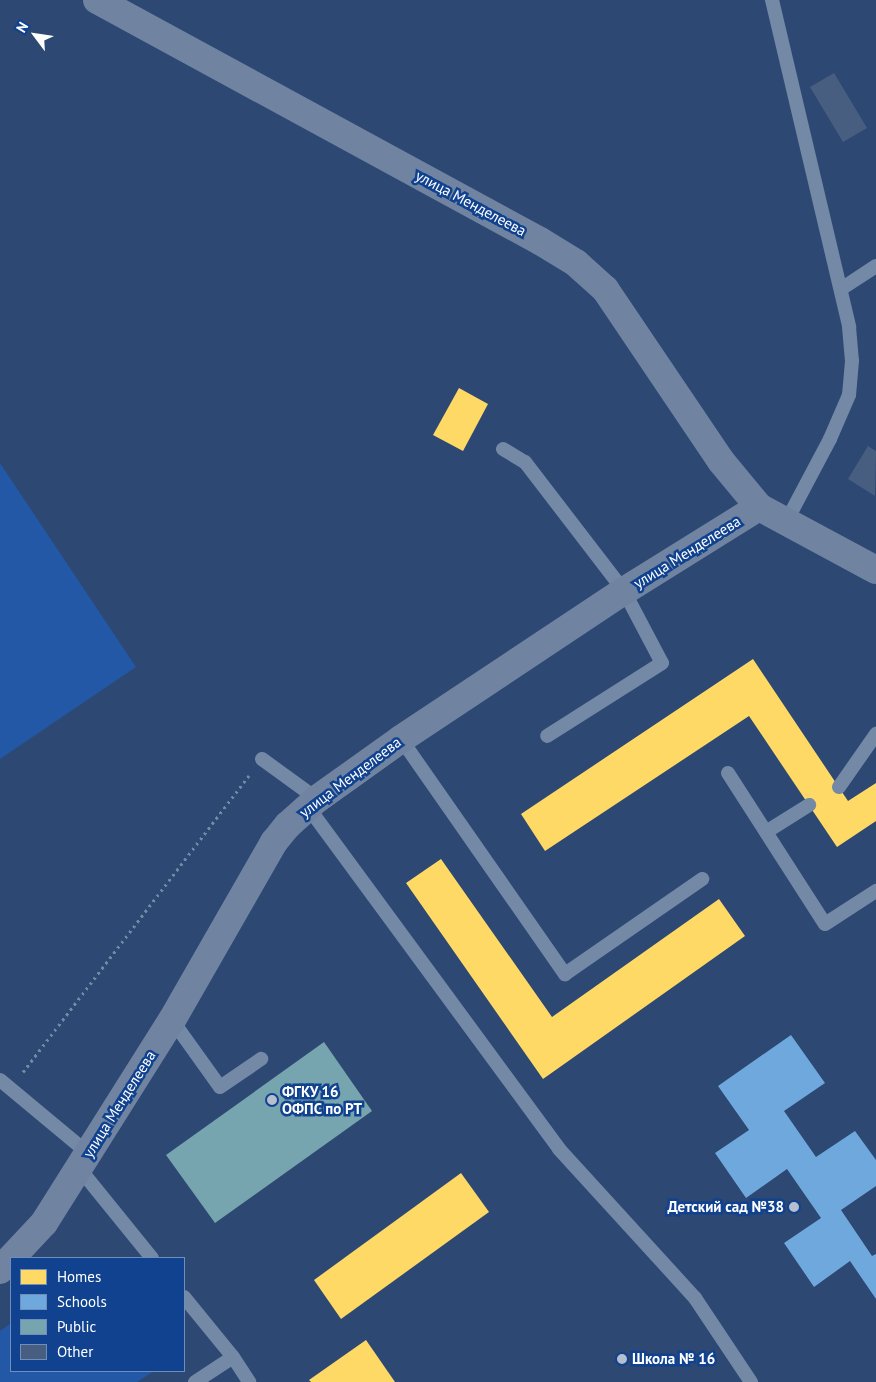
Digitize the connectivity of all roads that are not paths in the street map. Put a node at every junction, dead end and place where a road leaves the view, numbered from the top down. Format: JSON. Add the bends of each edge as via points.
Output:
{"nodes":[{"id":1,"x":97,"y":0,"type":"edge"},
{"id":2,"x":772,"y":0,"type":"edge"},
{"id":3,"x":876,"y":266,"type":"edge"},
{"id":4,"x":840,"y":289,"type":"junction"},
{"id":5,"x":502,"y":449,"type":"dead end"},
{"id":6,"x":759,"y":507,"type":"junction"},
{"id":7,"x":786,"y":522,"type":"junction"},
{"id":8,"x":876,"y":570,"type":"edge"},
{"id":9,"x":624,"y":591,"type":"junction"},
{"id":10,"x":876,"y":734,"type":"edge"},
{"id":11,"x":546,"y":736,"type":"dead end"},
{"id":12,"x":401,"y":739,"type":"junction"},
{"id":13,"x":262,"y":759,"type":"road end"},
{"id":14,"x":728,"y":773,"type":"dead end"},
{"id":15,"x":839,"y":787,"type":"dead end"},
{"id":16,"x":313,"y":803,"type":"junction"},
{"id":17,"x":809,"y":805,"type":"dead end"},
{"id":18,"x":766,"y":832,"type":"junction"},
{"id":19,"x":702,"y":879,"type":"dead end"},
{"id":20,"x":876,"y":891,"type":"edge"},
{"id":21,"x":172,"y":1020,"type":"junction"},
{"id":22,"x":261,"y":1059,"type":"dead end"},
{"id":23,"x":0,"y":1080,"type":"edge"},
{"id":24,"x":83,"y":1161,"type":"junction"},
{"id":25,"x":12,"y":1257,"type":"edge"},
{"id":26,"x":151,"y":1257,"type":"edge"},
{"id":27,"x":10,"y":1260,"type":"edge"},
{"id":28,"x":0,"y":1270,"type":"edge"},
{"id":29,"x":185,"y":1298,"type":"edge"},
{"id":30,"x":233,"y":1357,"type":"junction"},
{"id":31,"x":195,"y":1382,"type":"edge"},
{"id":32,"x":249,"y":1382,"type":"edge"},
{"id":33,"x":751,"y":1382,"type":"edge"}],
"edges":[{"from":1,"to":6,"type":"street","name":"улица Менделеева","via":[[576,263],[605,289],[721,461]]},
{"from":2,"to":4,"type":"lane"},
{"from":3,"to":4,"type":"lane"},
{"from":4,"to":7,"type":"lane","via":[[850,327],[852,361],[849,394],[830,439]]},
{"from":5,"to":9,"type":"lane","via":[[524,462]]},
{"from":6,"to":7,"type":"street","name":"улица Менделеева"},
{"from":6,"to":9,"type":"street","name":"улица Менделеева"},
{"from":7,"to":8,"type":"street","name":"улица Менделеева"},
{"from":9,"to":11,"type":"lane","via":[[662,662]]},
{"from":9,"to":12,"type":"street","name":"улица Менделеева"},
{"from":10,"to":15,"type":"lane"},
{"from":12,"to":16,"type":"street","name":"улица Менделеева"},
{"from":12,"to":19,"type":"lane","via":[[565,974]]},
{"from":13,"to":16,"type":"lane"},
{"from":14,"to":18,"type":"lane"},
{"from":16,"to":21,"type":"street","name":"улица Менделеева","via":[[274,842]]},
{"from":16,"to":33,"type":"lane","via":[[558,1149],[695,1298]]},
{"from":17,"to":18,"type":"lane"},
{"from":18,"to":20,"type":"lane","via":[[825,924]]},
{"from":21,"to":22,"type":"lane","via":[[220,1088]]},
{"from":21,"to":24,"type":"street","name":"улица Менделеева"},
{"from":23,"to":24,"type":"lane"},
{"from":24,"to":25,"type":"street","name":"улица Менделеева","via":[[44,1224]]},
{"from":24,"to":26,"type":"lane"},
{"from":27,"to":28,"type":"street","name":"улица Менделеева"},
{"from":29,"to":30,"type":"lane"},
{"from":30,"to":31,"type":"lane"},
{"from":30,"to":32,"type":"lane"}]}
